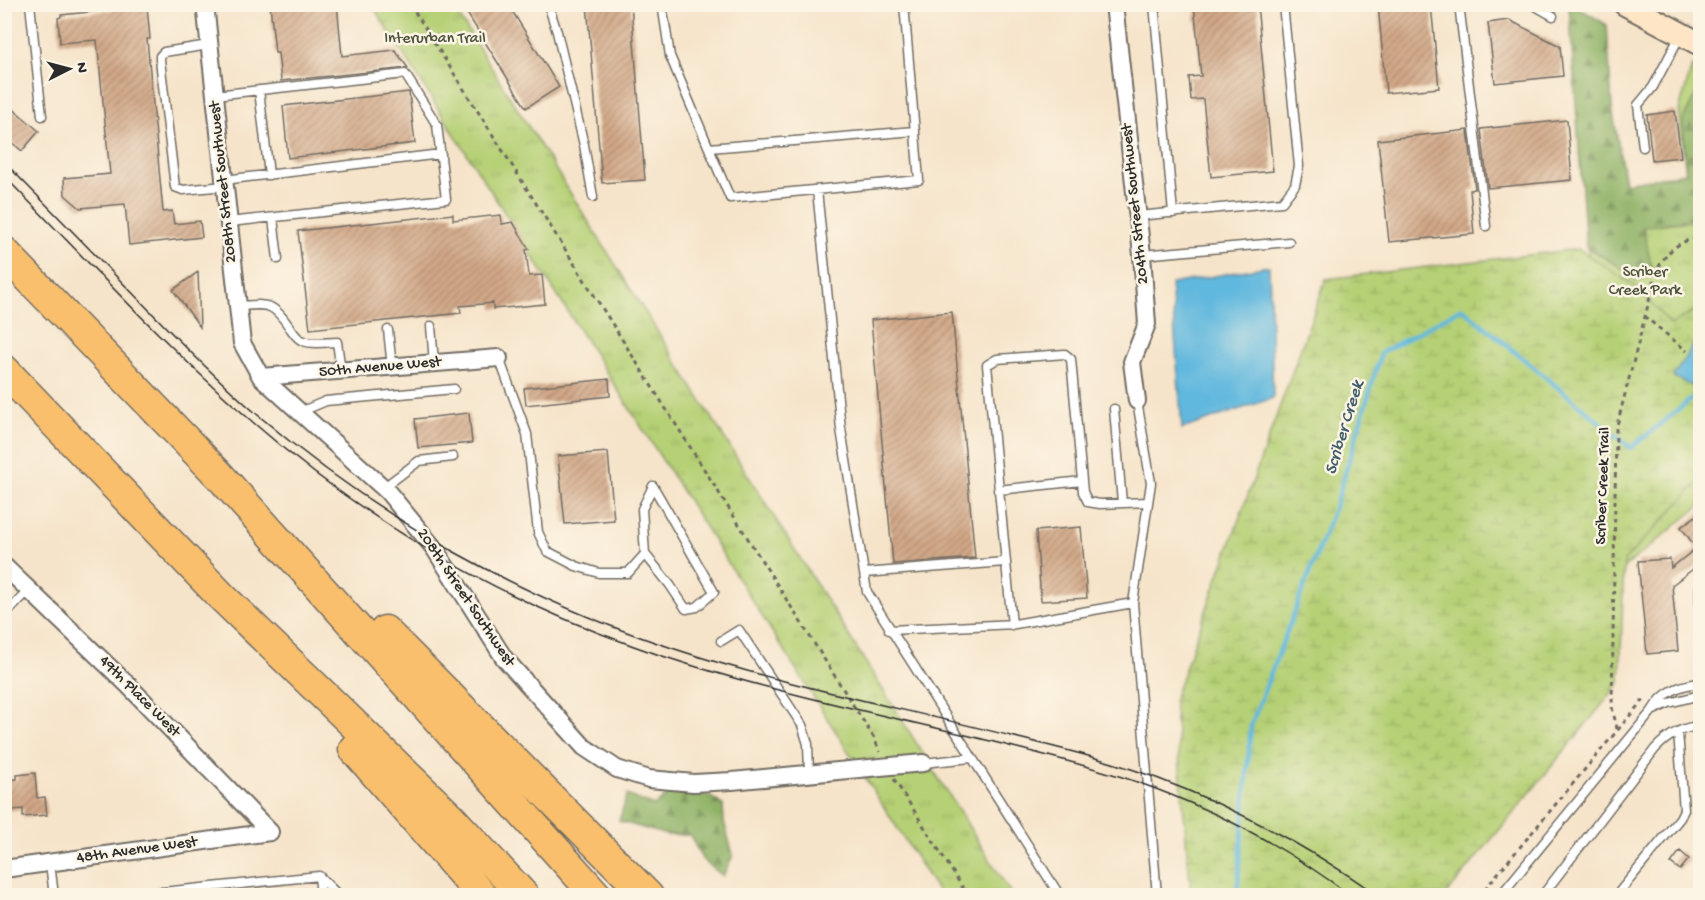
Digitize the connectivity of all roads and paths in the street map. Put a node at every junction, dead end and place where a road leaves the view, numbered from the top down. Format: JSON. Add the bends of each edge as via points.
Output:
{"nodes":[{"id":1,"x":30,"y":4,"type":"edge"},
{"id":2,"x":205,"y":4,"type":"edge"},
{"id":3,"x":410,"y":4,"type":"edge"},
{"id":4,"x":548,"y":4,"type":"edge"},
{"id":5,"x":662,"y":4,"type":"edge"},
{"id":6,"x":904,"y":4,"type":"edge"},
{"id":7,"x":1114,"y":4,"type":"edge"},
{"id":8,"x":1154,"y":4,"type":"edge"},
{"id":9,"x":1283,"y":4,"type":"edge"},
{"id":10,"x":1459,"y":4,"type":"edge"},
{"id":11,"x":1532,"y":4,"type":"edge"},
{"id":12,"x":1625,"y":4,"type":"edge"},
{"id":13,"x":1553,"y":16,"type":"dead end"},
{"id":14,"x":1691,"y":39,"type":"edge"},
{"id":15,"x":209,"y":45,"type":"junction"},
{"id":16,"x":259,"y":90,"type":"junction"},
{"id":17,"x":215,"y":95,"type":"junction"},
{"id":18,"x":42,"y":116,"type":"dead end"},
{"id":19,"x":915,"y":130,"type":"junction"},
{"id":20,"x":1643,"y":147,"type":"dead end"},
{"id":21,"x":709,"y":148,"type":"junction"},
{"id":22,"x":441,"y":154,"type":"junction"},
{"id":23,"x":270,"y":175,"type":"junction"},
{"id":24,"x":224,"y":183,"type":"junction"},
{"id":25,"x":817,"y":190,"type":"junction"},
{"id":26,"x":593,"y":197,"type":"dead end"},
{"id":27,"x":1173,"y":213,"type":"junction"},
{"id":28,"x":1138,"y":216,"type":"junction"},
{"id":29,"x":273,"y":218,"type":"junction"},
{"id":30,"x":229,"y":222,"type":"junction"},
{"id":31,"x":1486,"y":226,"type":"dead end"},
{"id":32,"x":1701,"y":238,"type":"edge"},
{"id":33,"x":1289,"y":242,"type":"dead end"},
{"id":34,"x":4,"y":252,"type":"edge"},
{"id":35,"x":1142,"y":255,"type":"junction"},
{"id":36,"x":278,"y":259,"type":"dead end"},
{"id":37,"x":238,"y":306,"type":"junction"},
{"id":38,"x":1644,"y":316,"type":"junction"},
{"id":39,"x":430,"y":326,"type":"dead end"},
{"id":40,"x":388,"y":330,"type":"dead end"},
{"id":41,"x":1687,"y":351,"type":"dead end"},
{"id":42,"x":499,"y":358,"type":"joint"},
{"id":43,"x":434,"y":363,"type":"junction"},
{"id":44,"x":392,"y":367,"type":"junction"},
{"id":45,"x":4,"y":370,"type":"edge"},
{"id":46,"x":340,"y":371,"type":"junction"},
{"id":47,"x":261,"y":377,"type":"junction"},
{"id":48,"x":454,"y":389,"type":"dead end"},
{"id":49,"x":1137,"y":401,"type":"joint"},
{"id":50,"x":1114,"y":409,"type":"dead end"},
{"id":51,"x":299,"y":412,"type":"junction"},
{"id":52,"x":453,"y":457,"type":"dead end"},
{"id":53,"x":219,"y":475,"type":"junction"},
{"id":54,"x":1082,"y":481,"type":"junction"},
{"id":55,"x":383,"y":488,"type":"junction"},
{"id":56,"x":998,"y":490,"type":"junction"},
{"id":57,"x":1148,"y":502,"type":"junction"},
{"id":58,"x":1122,"y":503,"type":"junction"},
{"id":59,"x":645,"y":554,"type":"junction"},
{"id":60,"x":1005,"y":561,"type":"junction"},
{"id":61,"x":4,"y":566,"type":"edge"},
{"id":62,"x":864,"y":573,"type":"junction"},
{"id":63,"x":1701,"y":588,"type":"edge"},
{"id":64,"x":29,"y":590,"type":"junction"},
{"id":65,"x":220,"y":595,"type":"junction"},
{"id":66,"x":1132,"y":603,"type":"junction"},
{"id":67,"x":1701,"y":604,"type":"edge"},
{"id":68,"x":4,"y":616,"type":"edge"},
{"id":69,"x":1012,"y":625,"type":"junction"},
{"id":70,"x":889,"y":630,"type":"junction"},
{"id":71,"x":721,"y":641,"type":"dead end"},
{"id":72,"x":1701,"y":683,"type":"edge"},
{"id":73,"x":1701,"y":695,"type":"edge"},
{"id":74,"x":1642,"y":701,"type":"dead end"},
{"id":75,"x":1652,"y":711,"type":"junction"},
{"id":76,"x":1701,"y":726,"type":"edge"},
{"id":77,"x":1617,"y":729,"type":"junction"},
{"id":78,"x":1678,"y":732,"type":"junction"},
{"id":79,"x":1701,"y":752,"type":"edge"},
{"id":80,"x":971,"y":758,"type":"junction"},
{"id":81,"x":923,"y":763,"type":"joint"},
{"id":82,"x":887,"y":767,"type":"junction"},
{"id":83,"x":809,"y":774,"type":"junction"},
{"id":84,"x":450,"y":817,"type":"junction"},
{"id":85,"x":1700,"y":818,"type":"edge"},
{"id":86,"x":270,"y":832,"type":"joint"},
{"id":87,"x":1701,"y":844,"type":"edge"},
{"id":88,"x":50,"y":863,"type":"junction"},
{"id":89,"x":4,"y":869,"type":"edge"},
{"id":90,"x":319,"y":876,"type":"junction"},
{"id":91,"x":54,"y":896,"type":"edge"},
{"id":92,"x":123,"y":896,"type":"edge"},
{"id":93,"x":321,"y":896,"type":"edge"},
{"id":94,"x":339,"y":896,"type":"edge"},
{"id":95,"x":482,"y":896,"type":"edge"},
{"id":96,"x":524,"y":896,"type":"edge"},
{"id":97,"x":543,"y":896,"type":"edge"},
{"id":98,"x":597,"y":896,"type":"edge"},
{"id":99,"x":648,"y":896,"type":"edge"},
{"id":100,"x":968,"y":896,"type":"edge"},
{"id":101,"x":1059,"y":896,"type":"edge"},
{"id":102,"x":1157,"y":896,"type":"edge"},
{"id":103,"x":1479,"y":896,"type":"edge"},
{"id":104,"x":1500,"y":896,"type":"edge"},
{"id":105,"x":1542,"y":896,"type":"edge"},
{"id":106,"x":1616,"y":896,"type":"edge"}],
"edges":[{"from":1,"to":18,"type":"lane"},
{"from":2,"to":15,"type":"street","name":"208th Street Southwest"},
{"from":3,"to":82,"type":"path","via":[[874,738]]},
{"from":4,"to":26,"type":"lane","via":[[584,145]]},
{"from":5,"to":21,"type":"lane","via":[[670,56]]},
{"from":6,"to":19,"type":"lane"},
{"from":7,"to":28,"type":"street","name":"204th Street Southwest"},
{"from":8,"to":27,"type":"lane"},
{"from":9,"to":27,"type":"lane","via":[[1299,166],[1295,185],[1282,202]]},
{"from":10,"to":31,"type":"lane"},
{"from":11,"to":13,"type":"lane"},
{"from":12,"to":14,"type":"street"},
{"from":14,"to":20,"type":"lane","via":[[1638,105]]},
{"from":15,"to":17,"type":"street","name":"208th Street Southwest"},
{"from":15,"to":24,"type":"lane","via":[[164,52],[160,56],[161,72],[175,187],[183,190]]},
{"from":16,"to":17,"type":"lane"},
{"from":16,"to":22,"type":"lane","via":[[405,74],[437,125]]},
{"from":16,"to":23,"type":"lane"},
{"from":17,"to":24,"type":"street","name":"208th Street Southwest"},
{"from":19,"to":21,"type":"lane"},
{"from":19,"to":25,"type":"lane","via":[[920,180]]},
{"from":21,"to":25,"type":"lane","via":[[730,198]]},
{"from":22,"to":23,"type":"lane"},
{"from":22,"to":29,"type":"lane","via":[[446,199]]},
{"from":23,"to":24,"type":"lane"},
{"from":24,"to":30,"type":"street","name":"208th Street Southwest"},
{"from":25,"to":62,"type":"lane","via":[[841,429]]},
{"from":27,"to":28,"type":"lane"},
{"from":28,"to":35,"type":"street","name":"204th Street Southwest"},
{"from":29,"to":30,"type":"lane"},
{"from":29,"to":36,"type":"lane"},
{"from":30,"to":37,"type":"street","name":"208th Street Southwest"},
{"from":32,"to":38,"type":"path","name":"Scriber Creek Trail","via":[[1679,244],[1664,257]]},
{"from":33,"to":35,"type":"lane"},
{"from":34,"to":53,"type":"highway"},
{"from":35,"to":49,"type":"street","name":"204th Street Southwest","via":[[1147,324],[1132,362]]},
{"from":37,"to":46,"type":"lane","via":[[266,304],[281,313],[300,340],[337,342]]},
{"from":37,"to":47,"type":"street","name":"208th Street Southwest","via":[[242,343]]},
{"from":38,"to":41,"type":"path"},
{"from":38,"to":77,"type":"path","name":"Scriber Creek Trail","via":[[1616,429],[1612,707]]},
{"from":39,"to":43,"type":"lane"},
{"from":40,"to":44,"type":"lane"},
{"from":42,"to":43,"type":"street","name":"50th Avenue West"},
{"from":42,"to":59,"type":"lane","via":[[527,434],[538,532],[547,551],[599,573],[628,573]]},
{"from":43,"to":44,"type":"street","name":"50th Avenue West"},
{"from":44,"to":46,"type":"street","name":"50th Avenue West"},
{"from":45,"to":65,"type":"highway"},
{"from":46,"to":47,"type":"street","name":"50th Avenue West"},
{"from":47,"to":51,"type":"street","name":"208th Street Southwest"},
{"from":48,"to":51,"type":"lane","via":[[326,401]]},
{"from":49,"to":57,"type":"lane","via":[[1151,483]]},
{"from":50,"to":58,"type":"lane"},
{"from":51,"to":55,"type":"street","name":"208th Street Southwest"},
{"from":52,"to":55,"type":"lane","via":[[419,461]]},
{"from":53,"to":98,"type":"highway"},
{"from":53,"to":99,"type":"highway","via":[[353,599]]},
{"from":54,"to":56,"type":"lane"},
{"from":54,"to":56,"type":"lane","via":[[1071,359],[1065,354],[998,358],[987,365]]},
{"from":54,"to":58,"type":"lane","via":[[1089,502]]},
{"from":55,"to":83,"type":"street","name":"208th Street Southwest","via":[[434,548],[504,658],[584,747],[617,769],[649,779],[694,783]]},
{"from":56,"to":60,"type":"lane"},
{"from":57,"to":58,"type":"lane"},
{"from":57,"to":66,"type":"lane"},
{"from":59,"to":59,"type":"lane","via":[[642,509],[653,486],[714,592],[697,607],[687,609]]},
{"from":60,"to":62,"type":"lane"},
{"from":60,"to":69,"type":"lane"},
{"from":61,"to":64,"type":"street","name":"49th Place West"},
{"from":62,"to":70,"type":"lane","via":[[867,592]]},
{"from":63,"to":67,"type":"lane"},
{"from":64,"to":68,"type":"lane"},
{"from":64,"to":86,"type":"street","name":"49th Place West","via":[[128,685]]},
{"from":65,"to":84,"type":"highway"},
{"from":65,"to":95,"type":"highway"},
{"from":66,"to":69,"type":"lane"},
{"from":66,"to":102,"type":"lane"},
{"from":69,"to":70,"type":"lane"},
{"from":70,"to":80,"type":"lane"},
{"from":71,"to":83,"type":"lane","via":[[739,630],[752,649],[802,725],[808,744]]},
{"from":72,"to":75,"type":"lane","via":[[1671,691],[1658,700]]},
{"from":73,"to":75,"type":"lane"},
{"from":74,"to":77,"type":"path"},
{"from":75,"to":104,"type":"lane"},
{"from":76,"to":78,"type":"lane"},
{"from":77,"to":103,"type":"path"},
{"from":78,"to":105,"type":"lane","via":[[1655,749]]},
{"from":78,"to":106,"type":"lane","via":[[1684,810]]},
{"from":79,"to":85,"type":"path","via":[[1697,752]]},
{"from":80,"to":81,"type":"lane"},
{"from":80,"to":101,"type":"lane"},
{"from":81,"to":82,"type":"street","name":"208th Street Southwest"},
{"from":82,"to":83,"type":"street","name":"208th Street Southwest"},
{"from":82,"to":100,"type":"path"},
{"from":84,"to":96,"type":"highway"},
{"from":84,"to":97,"type":"highway"},
{"from":85,"to":87,"type":"path"},
{"from":86,"to":88,"type":"street","name":"48th Avenue West"},
{"from":88,"to":89,"type":"street","name":"48th Avenue West"},
{"from":88,"to":91,"type":"lane"},
{"from":90,"to":92,"type":"lane"},
{"from":90,"to":93,"type":"lane"},
{"from":90,"to":94,"type":"lane"}]}
